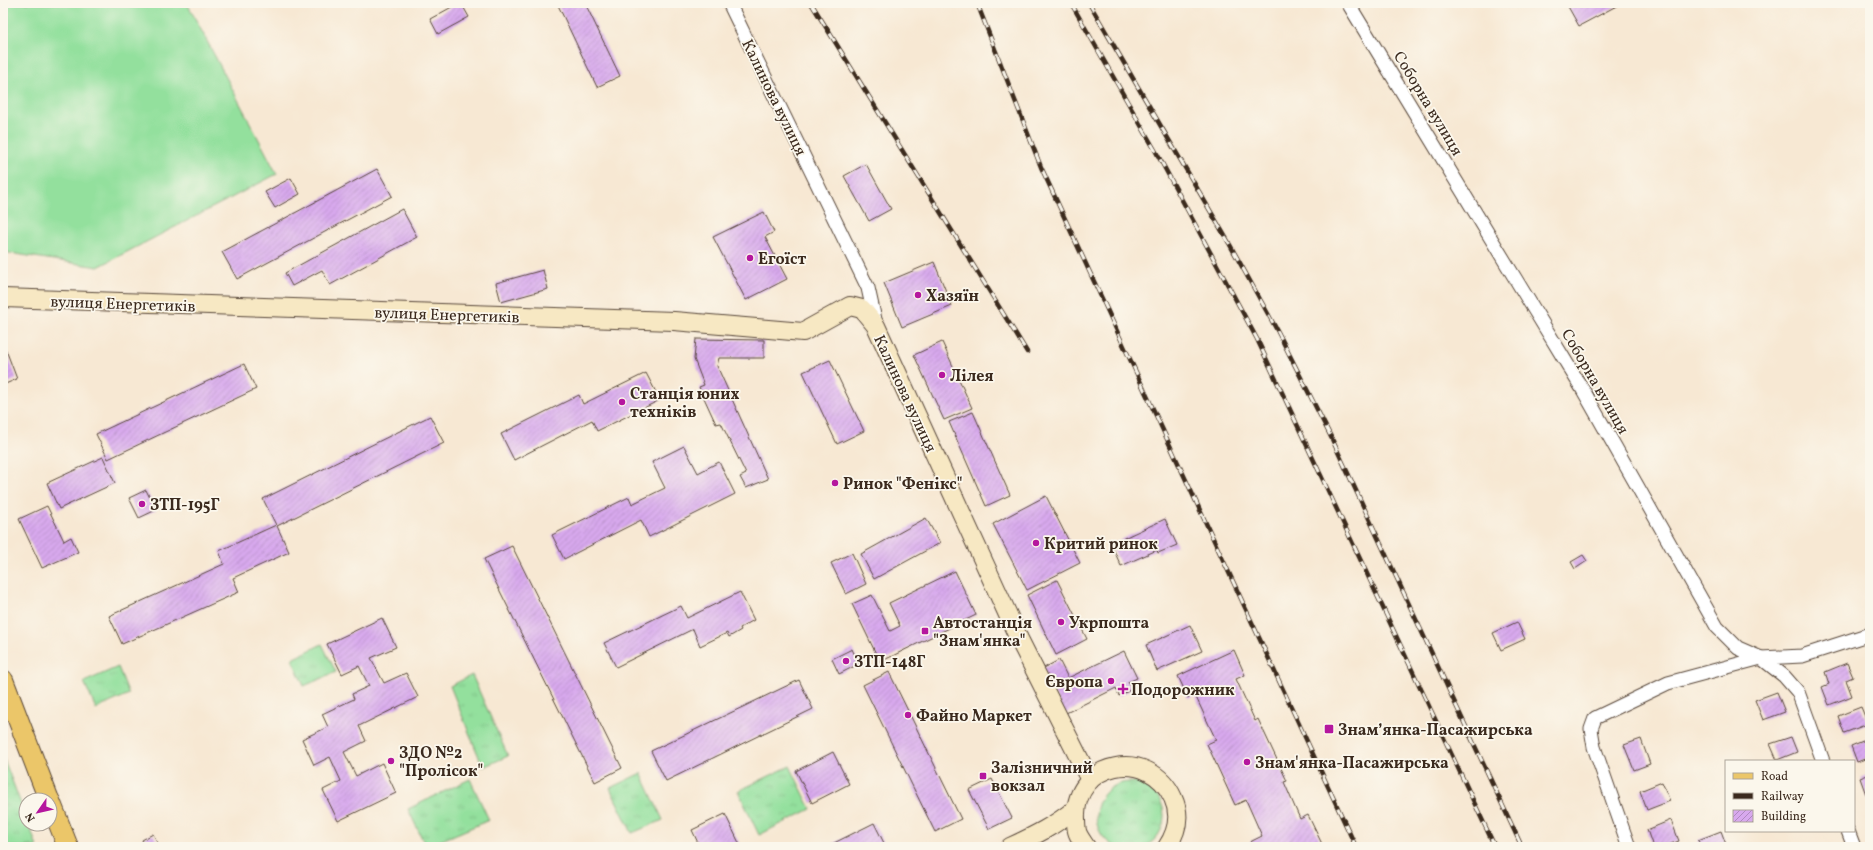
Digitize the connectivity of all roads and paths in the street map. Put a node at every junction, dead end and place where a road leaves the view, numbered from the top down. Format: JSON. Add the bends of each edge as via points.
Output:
{"nodes":[{"id":1,"x":729,"y":3,"type":"edge"},
{"id":2,"x":1348,"y":3,"type":"edge"},
{"id":3,"x":3,"y":298,"type":"edge"},
{"id":4,"x":876,"y":326,"type":"junction"},
{"id":5,"x":1870,"y":634,"type":"edge"},
{"id":6,"x":1761,"y":658,"type":"junction"},
{"id":7,"x":3,"y":680,"type":"edge"},
{"id":8,"x":1823,"y":760,"type":"edge"},
{"id":9,"x":1090,"y":780,"type":"junction"},
{"id":10,"x":47,"y":792,"type":"edge"},
{"id":11,"x":1076,"y":808,"type":"junction"},
{"id":12,"x":58,"y":821,"type":"edge"},
{"id":13,"x":1177,"y":822,"type":"junction"},
{"id":14,"x":1848,"y":832,"type":"edge"},
{"id":15,"x":68,"y":847,"type":"edge"},
{"id":16,"x":1010,"y":847,"type":"edge"},
{"id":17,"x":1086,"y":847,"type":"edge"},
{"id":18,"x":1167,"y":847,"type":"edge"},
{"id":19,"x":1179,"y":847,"type":"edge"},
{"id":20,"x":1629,"y":847,"type":"edge"},
{"id":21,"x":1854,"y":847,"type":"edge"}],
"edges":[{"from":1,"to":4,"type":"street","name":"Калинова вулиця","via":[[868,288]]},
{"from":2,"to":6,"type":"street","name":"Соборна вулиця","via":[[1583,390],[1717,627],[1738,648]]},
{"from":3,"to":4,"type":"street","name":"вулиця Енергетиків","via":[[674,321],[803,332],[850,306],[862,309]]},
{"from":4,"to":9,"type":"street","name":"Калинова вулиця","via":[[1019,639]]},
{"from":5,"to":6,"type":"street","via":[[1802,656]]},
{"from":6,"to":8,"type":"street","name":"Соборна вулиця","via":[[1784,676],[1798,692]]},
{"from":6,"to":20,"type":"street","via":[[1668,684],[1595,718],[1591,729],[1594,747]]},
{"from":7,"to":10,"type":"main road"},
{"from":9,"to":11,"type":"street","via":[[1078,798]]},
{"from":9,"to":13,"type":"street","via":[[1104,770],[1122,765],[1140,767],[1156,775],[1169,788],[1176,804]]},
{"from":11,"to":16,"type":"street","via":[[1064,819],[1036,836]]},
{"from":11,"to":17,"type":"street","via":[[1077,831]]},
{"from":12,"to":15,"type":"main road"},
{"from":13,"to":18,"type":"street"},
{"from":13,"to":19,"type":"street"},
{"from":14,"to":21,"type":"street"}]}
